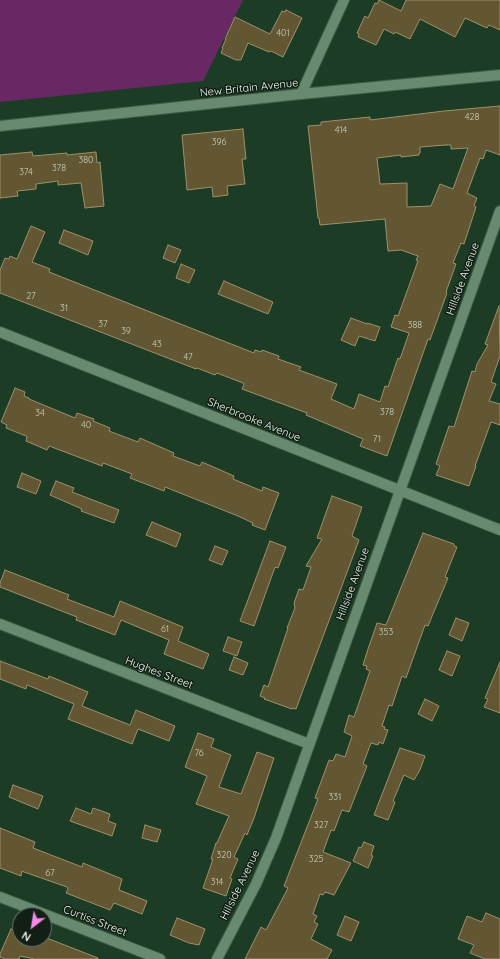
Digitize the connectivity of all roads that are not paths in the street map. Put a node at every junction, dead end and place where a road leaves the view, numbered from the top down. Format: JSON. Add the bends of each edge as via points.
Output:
{"nodes":[{"id":1,"x":344,"y":0,"type":"edge"},
{"id":2,"x":500,"y":75,"type":"edge"},
{"id":3,"x":302,"y":94,"type":"junction"},
{"id":4,"x":0,"y":126,"type":"edge"},
{"id":5,"x":500,"y":211,"type":"edge"},
{"id":6,"x":0,"y":332,"type":"edge"},
{"id":7,"x":400,"y":490,"type":"junction"},
{"id":8,"x":500,"y":530,"type":"edge"},
{"id":9,"x":0,"y":624,"type":"edge"},
{"id":10,"x":309,"y":744,"type":"junction"},
{"id":11,"x":0,"y":896,"type":"edge"},
{"id":12,"x":160,"y":959,"type":"edge"},
{"id":13,"x":216,"y":959,"type":"edge"}],
"edges":[{"from":1,"to":3,"type":"street"},
{"from":2,"to":3,"type":"street","name":"New Britain Avenue"},
{"from":3,"to":4,"type":"street","name":"New Britain Avenue"},
{"from":5,"to":7,"type":"street","name":"Hillside Avenue"},
{"from":6,"to":7,"type":"street","name":"Sherbrooke Avenue"},
{"from":7,"to":8,"type":"street","name":"Sherbrooke Avenue"},
{"from":7,"to":10,"type":"street","name":"Hillside Avenue"},
{"from":9,"to":10,"type":"street","name":"Hughes Street"},
{"from":10,"to":13,"type":"street","name":"Hillside Avenue","via":[[276,838],[256,884]]},
{"from":11,"to":12,"type":"street","name":"Curtiss Street"}]}
